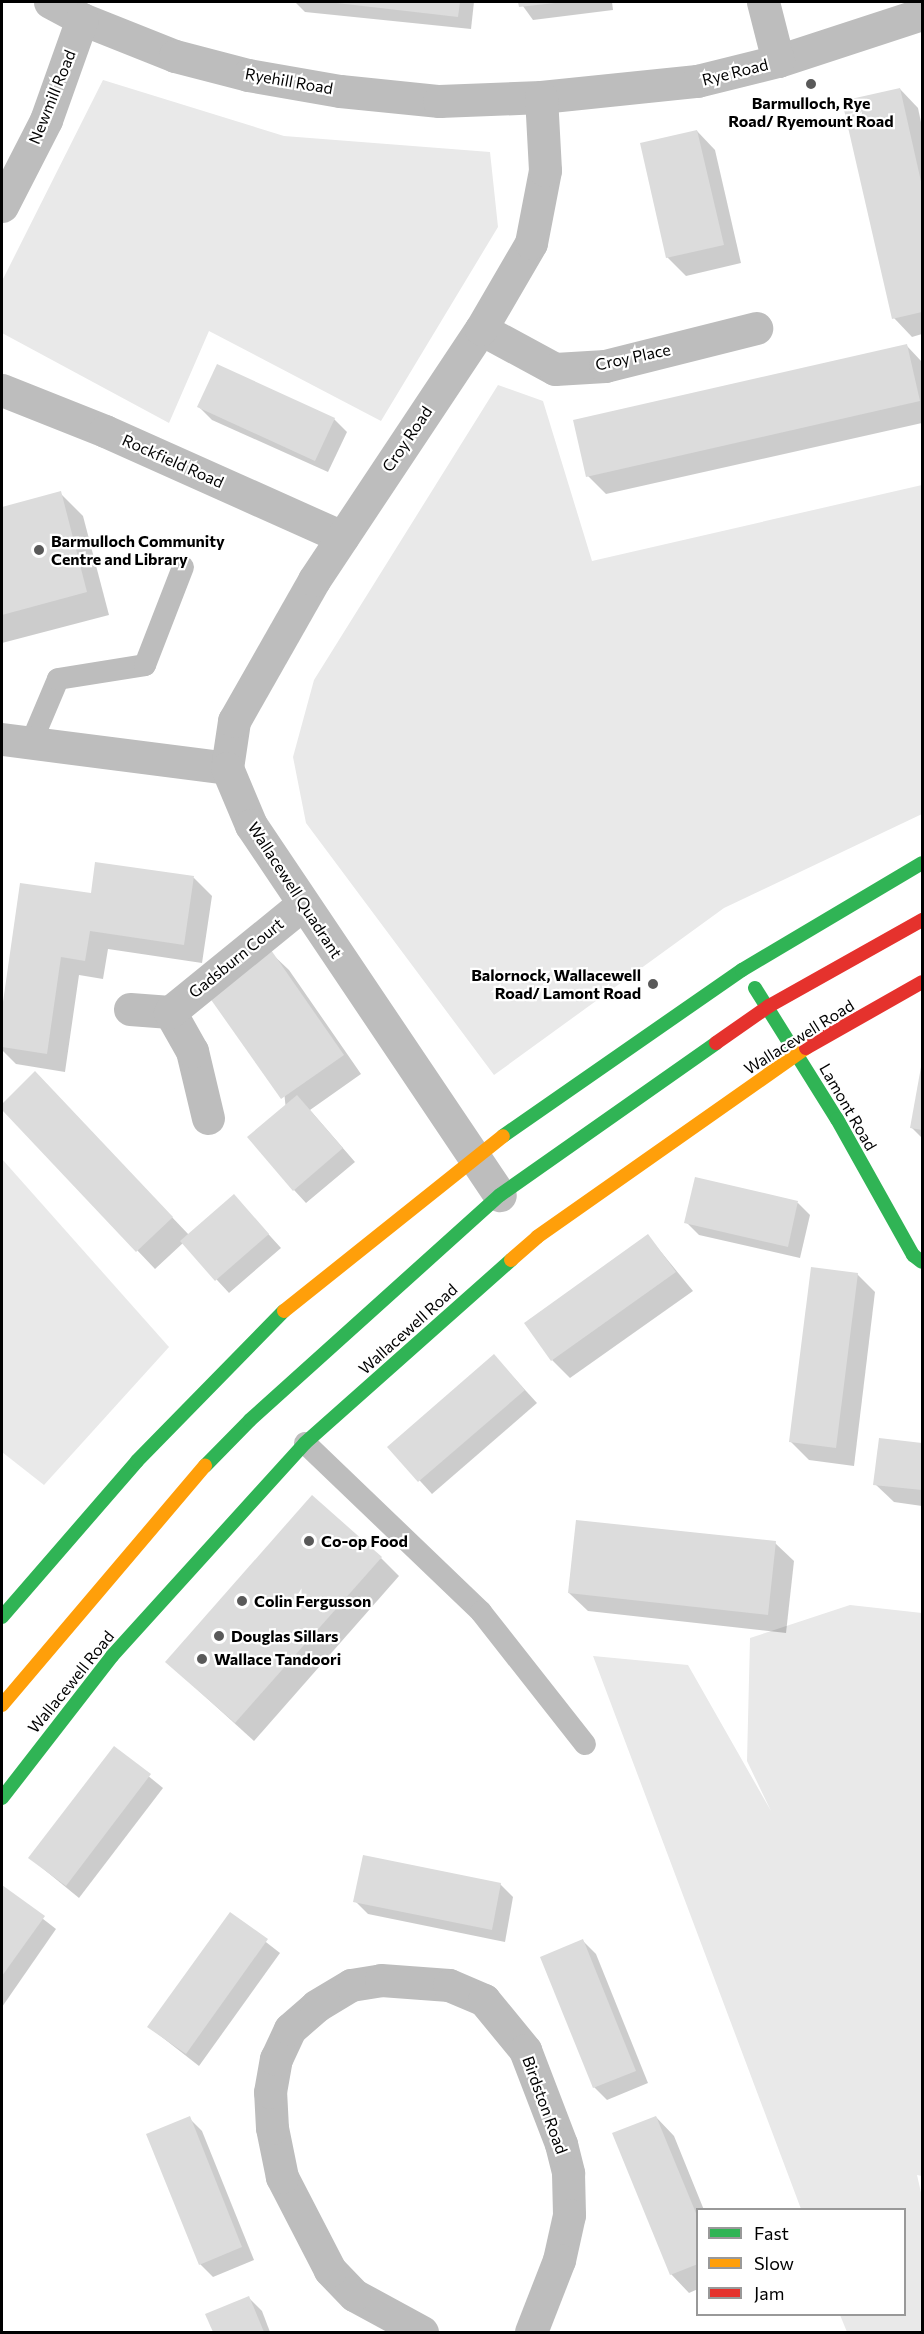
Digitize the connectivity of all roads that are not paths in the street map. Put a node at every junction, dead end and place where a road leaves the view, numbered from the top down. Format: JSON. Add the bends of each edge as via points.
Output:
{"nodes":[{"id":1,"x":50,"y":2,"type":"edge"},
{"id":2,"x":763,"y":2,"type":"edge"},
{"id":3,"x":922,"y":14,"type":"edge"},
{"id":4,"x":82,"y":19,"type":"junction"},
{"id":5,"x":778,"y":61,"type":"junction"},
{"id":6,"x":541,"y":97,"type":"junction"},
{"id":7,"x":2,"y":206,"type":"edge"},
{"id":8,"x":756,"y":328,"type":"dead end"},
{"id":9,"x":481,"y":329,"type":"junction"},
{"id":10,"x":2,"y":390,"type":"edge"},
{"id":11,"x":342,"y":537,"type":"junction"},
{"id":12,"x":183,"y":567,"type":"dead end"},
{"id":13,"x":16,"y":741,"type":"edge"},
{"id":14,"x":227,"y":768,"type":"junction"},
{"id":15,"x":922,"y":863,"type":"edge"},
{"id":16,"x":303,"y":904,"type":"junction"},
{"id":17,"x":922,"y":920,"type":"edge"},
{"id":18,"x":742,"y":970,"type":"junction"},
{"id":19,"x":922,"y":982,"type":"edge"},
{"id":20,"x":769,"y":1006,"type":"junction"},
{"id":21,"x":130,"y":1009,"type":"dead end"},
{"id":22,"x":170,"y":1012,"type":"junction"},
{"id":23,"x":798,"y":1053,"type":"junction"},
{"id":24,"x":208,"y":1118,"type":"dead end"},
{"id":25,"x":471,"y":1158,"type":"junction"},
{"id":26,"x":500,"y":1195,"type":"junction"},
{"id":27,"x":919,"y":1256,"type":"edge"},
{"id":28,"x":305,"y":1443,"type":"junction"},
{"id":29,"x":2,"y":1617,"type":"edge"},
{"id":30,"x":2,"y":1705,"type":"edge"},
{"id":31,"x":585,"y":1744,"type":"dead end"},
{"id":32,"x":2,"y":1798,"type":"edge"},
{"id":33,"x":422,"y":2332,"type":"edge"},
{"id":34,"x":531,"y":2332,"type":"edge"}],
"edges":[{"from":1,"to":4,"type":"street","name":"Ryehill Road"},
{"from":2,"to":5,"type":"street"},
{"from":3,"to":5,"type":"street","name":"Rye Road"},
{"from":4,"to":6,"type":"street","name":"Ryehill Road","via":[[175,56],[248,75],[340,91],[439,101]]},
{"from":4,"to":7,"type":"street","name":"Newmill Road","via":[[46,120]]},
{"from":5,"to":6,"type":"street","name":"Rye Road","via":[[697,81]]},
{"from":6,"to":9,"type":"street","name":"Croy Road","via":[[545,170],[531,243]]},
{"from":8,"to":9,"type":"street","name":"Croy Place","via":[[605,366],[555,369]]},
{"from":9,"to":11,"type":"street","name":"Croy Road"},
{"from":10,"to":11,"type":"street","name":"Rockfield Road","via":[[105,431]]},
{"from":11,"to":14,"type":"street","name":"Croy Road","via":[[234,722]]},
{"from":12,"to":13,"type":"lane","via":[[145,665],[58,679]]},
{"from":13,"to":14,"type":"street"},
{"from":14,"to":16,"type":"street","name":"Wallacewell Quadrant","via":[[251,825]]},
{"from":15,"to":18,"type":"street"},
{"from":16,"to":22,"type":"street","name":"Gadsburn Court"},
{"from":16,"to":25,"type":"street","name":"Wallacewell Quadrant","via":[[402,1048]]},
{"from":17,"to":20,"type":"street"},
{"from":18,"to":20,"type":"street","name":"Lamont Road"},
{"from":18,"to":25,"type":"street"},
{"from":19,"to":23,"type":"street","name":"Wallacewell Road"},
{"from":20,"to":23,"type":"street","name":"Lamont Road"},
{"from":20,"to":26,"type":"street"},
{"from":21,"to":22,"type":"street"},
{"from":22,"to":24,"type":"street","via":[[192,1051]]},
{"from":23,"to":27,"type":"street","name":"Lamont Road"},
{"from":23,"to":28,"type":"street","name":"Wallacewell Road","via":[[537,1237]]},
{"from":25,"to":26,"type":"street","name":"Wallacewell Quadrant"},
{"from":25,"to":29,"type":"street","via":[[280,1314],[137,1461]]},
{"from":26,"to":30,"type":"street","via":[[241,1428],[138,1540]]},
{"from":28,"to":31,"type":"lane","via":[[481,1612]]},
{"from":28,"to":32,"type":"street","name":"Wallacewell Road","via":[[112,1656]]},
{"from":33,"to":34,"type":"street","name":"Birdston Road","via":[[354,2295],[330,2270],[282,2177],[272,2128],[270,2092],[276,2059],[290,2030],[316,2006],[351,1985],[381,1980],[449,1985],[484,2000],[525,2050],[561,2144],[568,2173],[569,2204],[559,2260]]}]}
